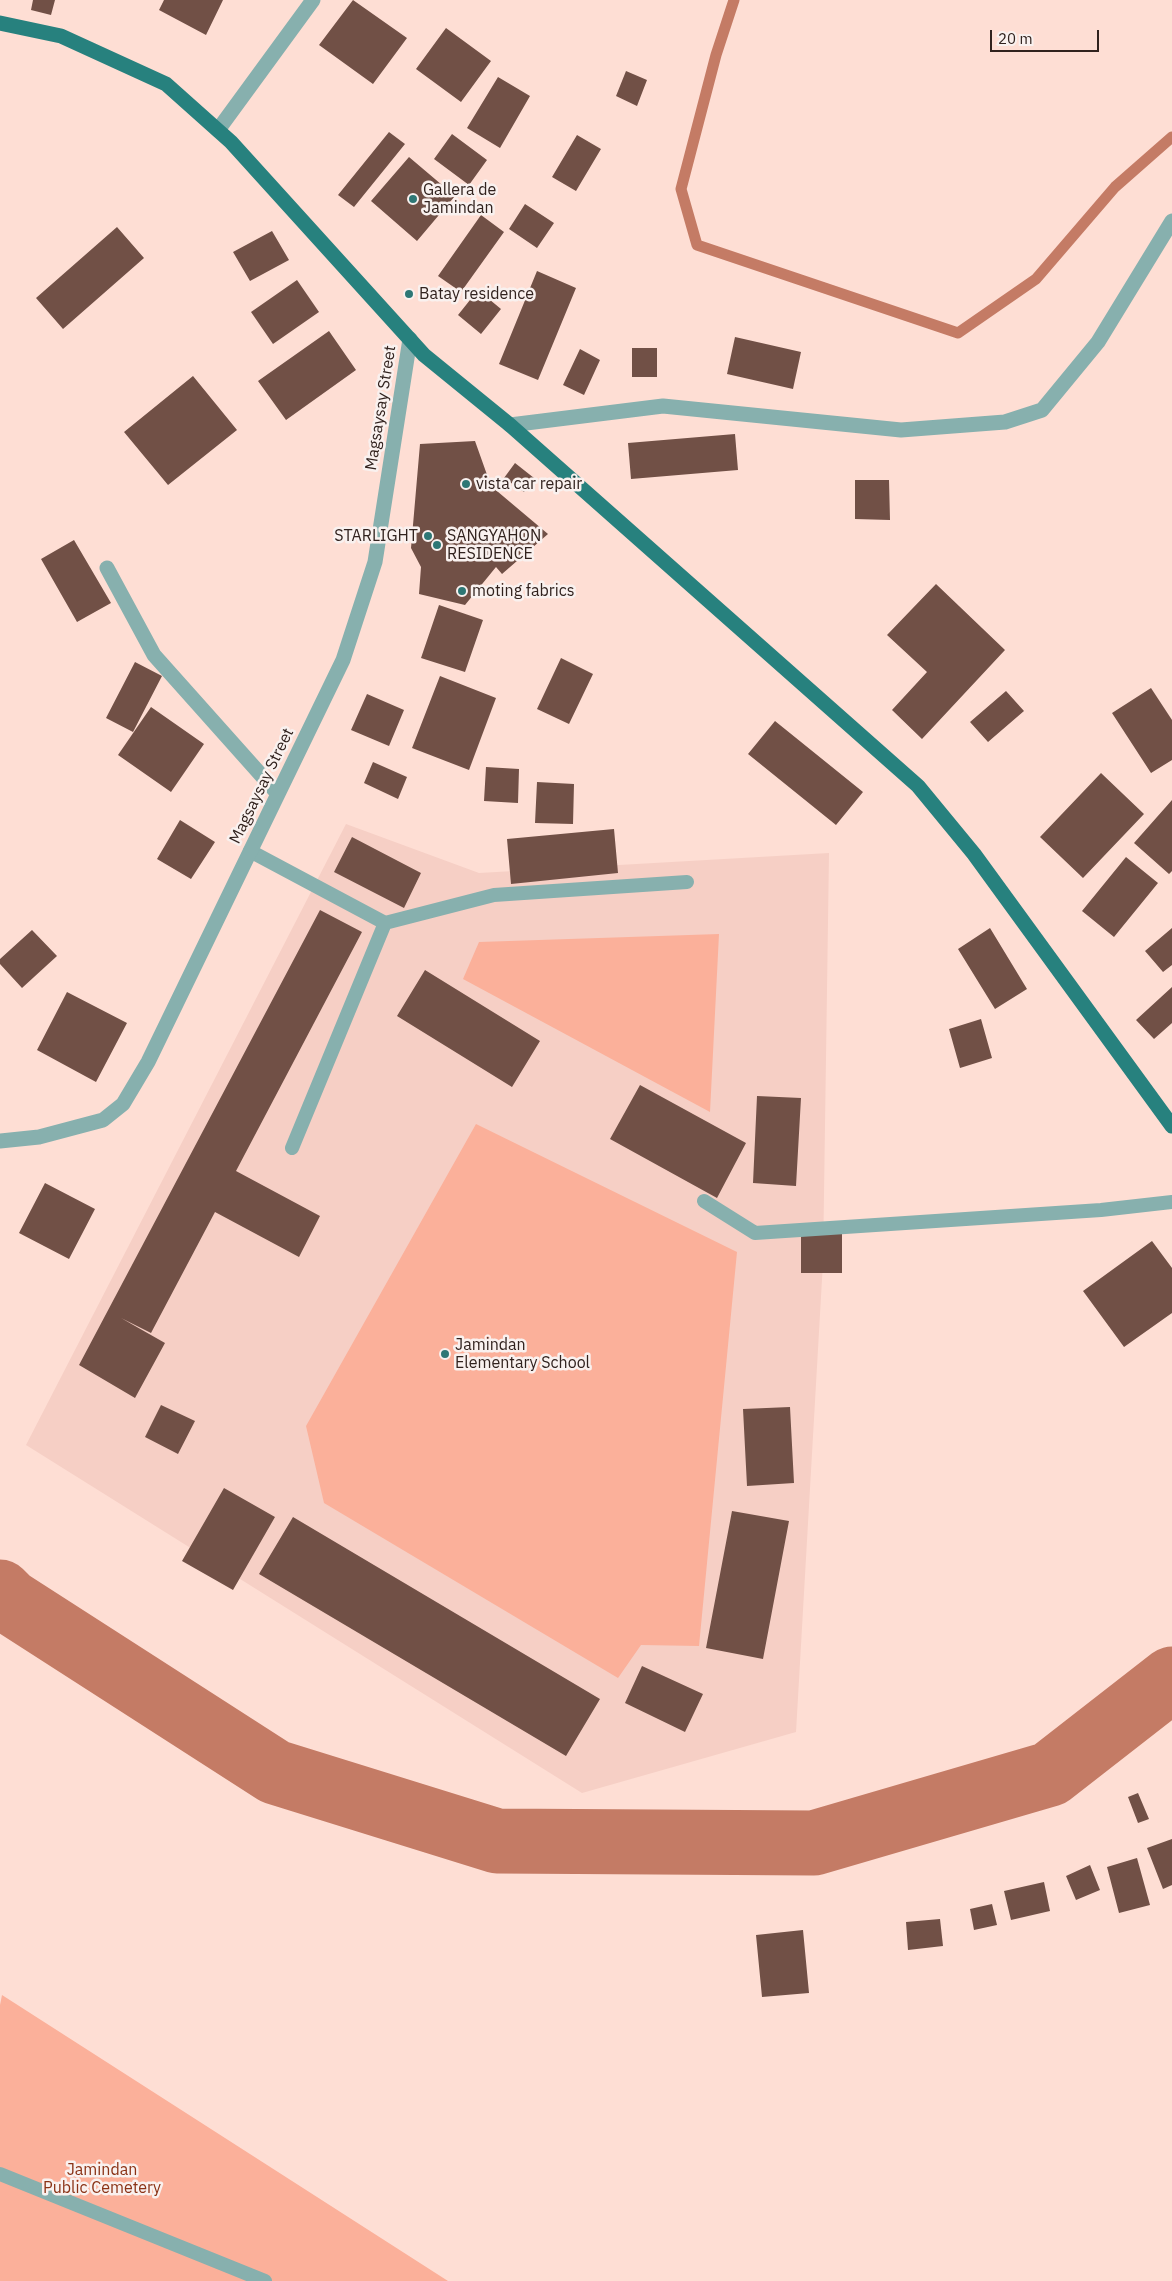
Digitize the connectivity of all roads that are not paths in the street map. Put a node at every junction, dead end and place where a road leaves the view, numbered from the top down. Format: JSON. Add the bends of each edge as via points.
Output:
{"nodes":[{"id":1,"x":313,"y":0,"type":"edge"},
{"id":2,"x":0,"y":22,"type":"edge"},
{"id":3,"x":218,"y":130,"type":"junction"},
{"id":4,"x":1172,"y":221,"type":"edge"},
{"id":5,"x":410,"y":339,"type":"junction"},
{"id":6,"x":510,"y":425,"type":"junction"},
{"id":7,"x":108,"y":568,"type":"dead end"},
{"id":8,"x":278,"y":794,"type":"junction"},
{"id":9,"x":250,"y":852,"type":"junction"},
{"id":10,"x":686,"y":882,"type":"dead end"},
{"id":11,"x":385,"y":923,"type":"junction"},
{"id":12,"x":1172,"y":1126,"type":"edge"},
{"id":13,"x":0,"y":1141,"type":"edge"},
{"id":14,"x":292,"y":1148,"type":"dead end"},
{"id":15,"x":704,"y":1201,"type":"dead end"},
{"id":16,"x":1172,"y":1202,"type":"edge"},
{"id":17,"x":0,"y":2174,"type":"edge"},
{"id":18,"x":265,"y":2281,"type":"edge"}],
"edges":[{"from":1,"to":3,"type":"street"},
{"from":2,"to":3,"type":"main road","via":[[61,36],[166,84]]},
{"from":3,"to":5,"type":"main road"},
{"from":4,"to":6,"type":"street","via":[[1098,342],[1042,410],[1005,422],[901,430],[663,406]]},
{"from":5,"to":6,"type":"main road","via":[[424,355]]},
{"from":5,"to":8,"type":"street","name":"Magsaysay Street","via":[[375,562],[343,660]]},
{"from":6,"to":12,"type":"main road","via":[[918,786],[974,854]]},
{"from":7,"to":8,"type":"street","via":[[154,655]]},
{"from":8,"to":9,"type":"street","name":"Magsaysay Street"},
{"from":9,"to":11,"type":"lane"},
{"from":9,"to":13,"type":"street","name":"Magsaysay Street","via":[[148,1062],[123,1104],[102,1120],[39,1137]]},
{"from":10,"to":11,"type":"lane","via":[[494,896]]},
{"from":11,"to":14,"type":"lane"},
{"from":15,"to":16,"type":"lane","via":[[755,1233],[1101,1210]]},
{"from":17,"to":18,"type":"lane"}]}
